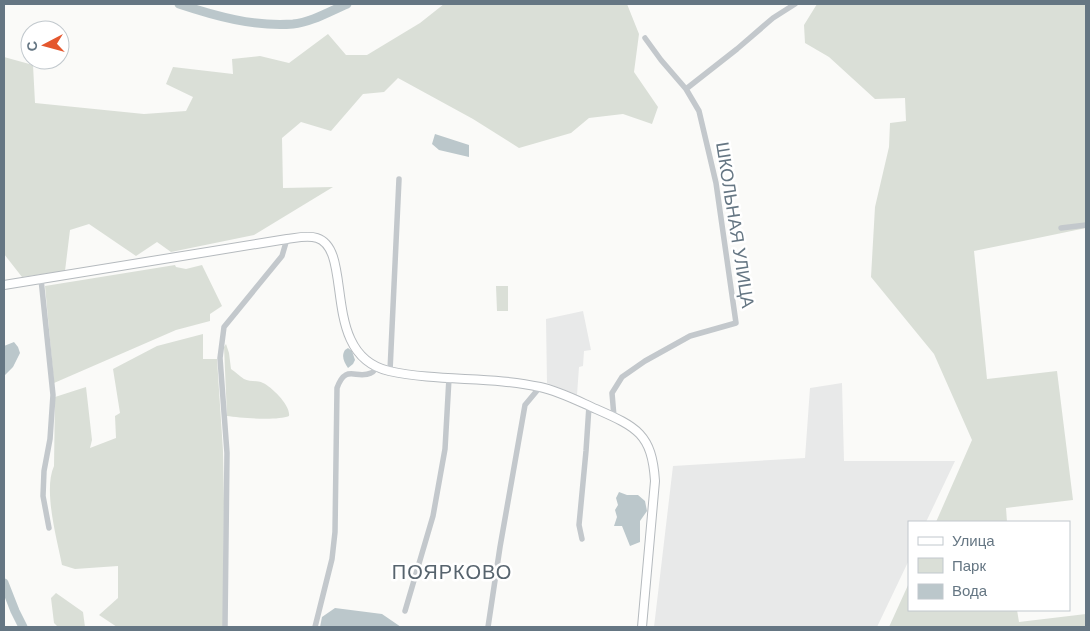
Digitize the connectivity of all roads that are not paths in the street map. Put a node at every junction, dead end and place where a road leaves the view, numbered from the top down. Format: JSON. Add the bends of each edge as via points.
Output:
{"nodes":[{"id":1,"x":795,"y":4,"type":"edge"},
{"id":2,"x":645,"y":38,"type":"dead end"},
{"id":3,"x":686,"y":89,"type":"junction"},
{"id":4,"x":399,"y":179,"type":"dead end"},
{"id":5,"x":1086,"y":225,"type":"edge"},
{"id":6,"x":1061,"y":228,"type":"dead end"},
{"id":7,"x":286,"y":239,"type":"junction"},
{"id":8,"x":41,"y":279,"type":"junction"},
{"id":9,"x":4,"y":285,"type":"edge"},
{"id":10,"x":377,"y":367,"type":"junction"},
{"id":11,"x":390,"y":371,"type":"junction"},
{"id":12,"x":449,"y":378,"type":"junction"},
{"id":13,"x":540,"y":387,"type":"junction"},
{"id":14,"x":589,"y":406,"type":"junction"},
{"id":15,"x":614,"y":417,"type":"junction"},
{"id":16,"x":49,"y":528,"type":"dead end"},
{"id":17,"x":582,"y":539,"type":"dead end"},
{"id":18,"x":405,"y":611,"type":"dead end"},
{"id":19,"x":225,"y":627,"type":"edge"},
{"id":20,"x":315,"y":627,"type":"edge"},
{"id":21,"x":488,"y":627,"type":"edge"},
{"id":22,"x":642,"y":627,"type":"edge"}],
"edges":[{"from":1,"to":3,"type":"street"},
{"from":2,"to":3,"type":"street","name":"ШКОЛЬНАЯ УЛИЦА"},
{"from":3,"to":15,"type":"street","name":"ШКОЛЬНАЯ УЛИЦА","via":[[699,111],[709,148],[736,323],[690,336],[622,377],[612,393]]},
{"from":4,"to":11,"type":"street"},
{"from":5,"to":6,"type":"street"},
{"from":7,"to":8,"type":"main road"},
{"from":7,"to":10,"type":"main road","via":[[318,238],[328,247],[336,267],[340,309],[348,336],[361,355]]},
{"from":7,"to":19,"type":"street","via":[[282,256],[224,327],[220,358],[227,453]]},
{"from":8,"to":9,"type":"main road"},
{"from":8,"to":16,"type":"street","via":[[53,395],[43,496]]},
{"from":10,"to":11,"type":"main road"},
{"from":10,"to":20,"type":"street","via":[[371,374],[346,375],[337,388],[335,532],[332,559]]},
{"from":11,"to":12,"type":"main road"},
{"from":12,"to":13,"type":"main road"},
{"from":12,"to":18,"type":"street","via":[[444,449],[433,516]]},
{"from":13,"to":14,"type":"main road"},
{"from":13,"to":21,"type":"street","via":[[525,405]]},
{"from":14,"to":15,"type":"main road"},
{"from":14,"to":17,"type":"street","via":[[579,525]]},
{"from":15,"to":22,"type":"main road","via":[[634,427],[645,439],[654,464]]}]}
